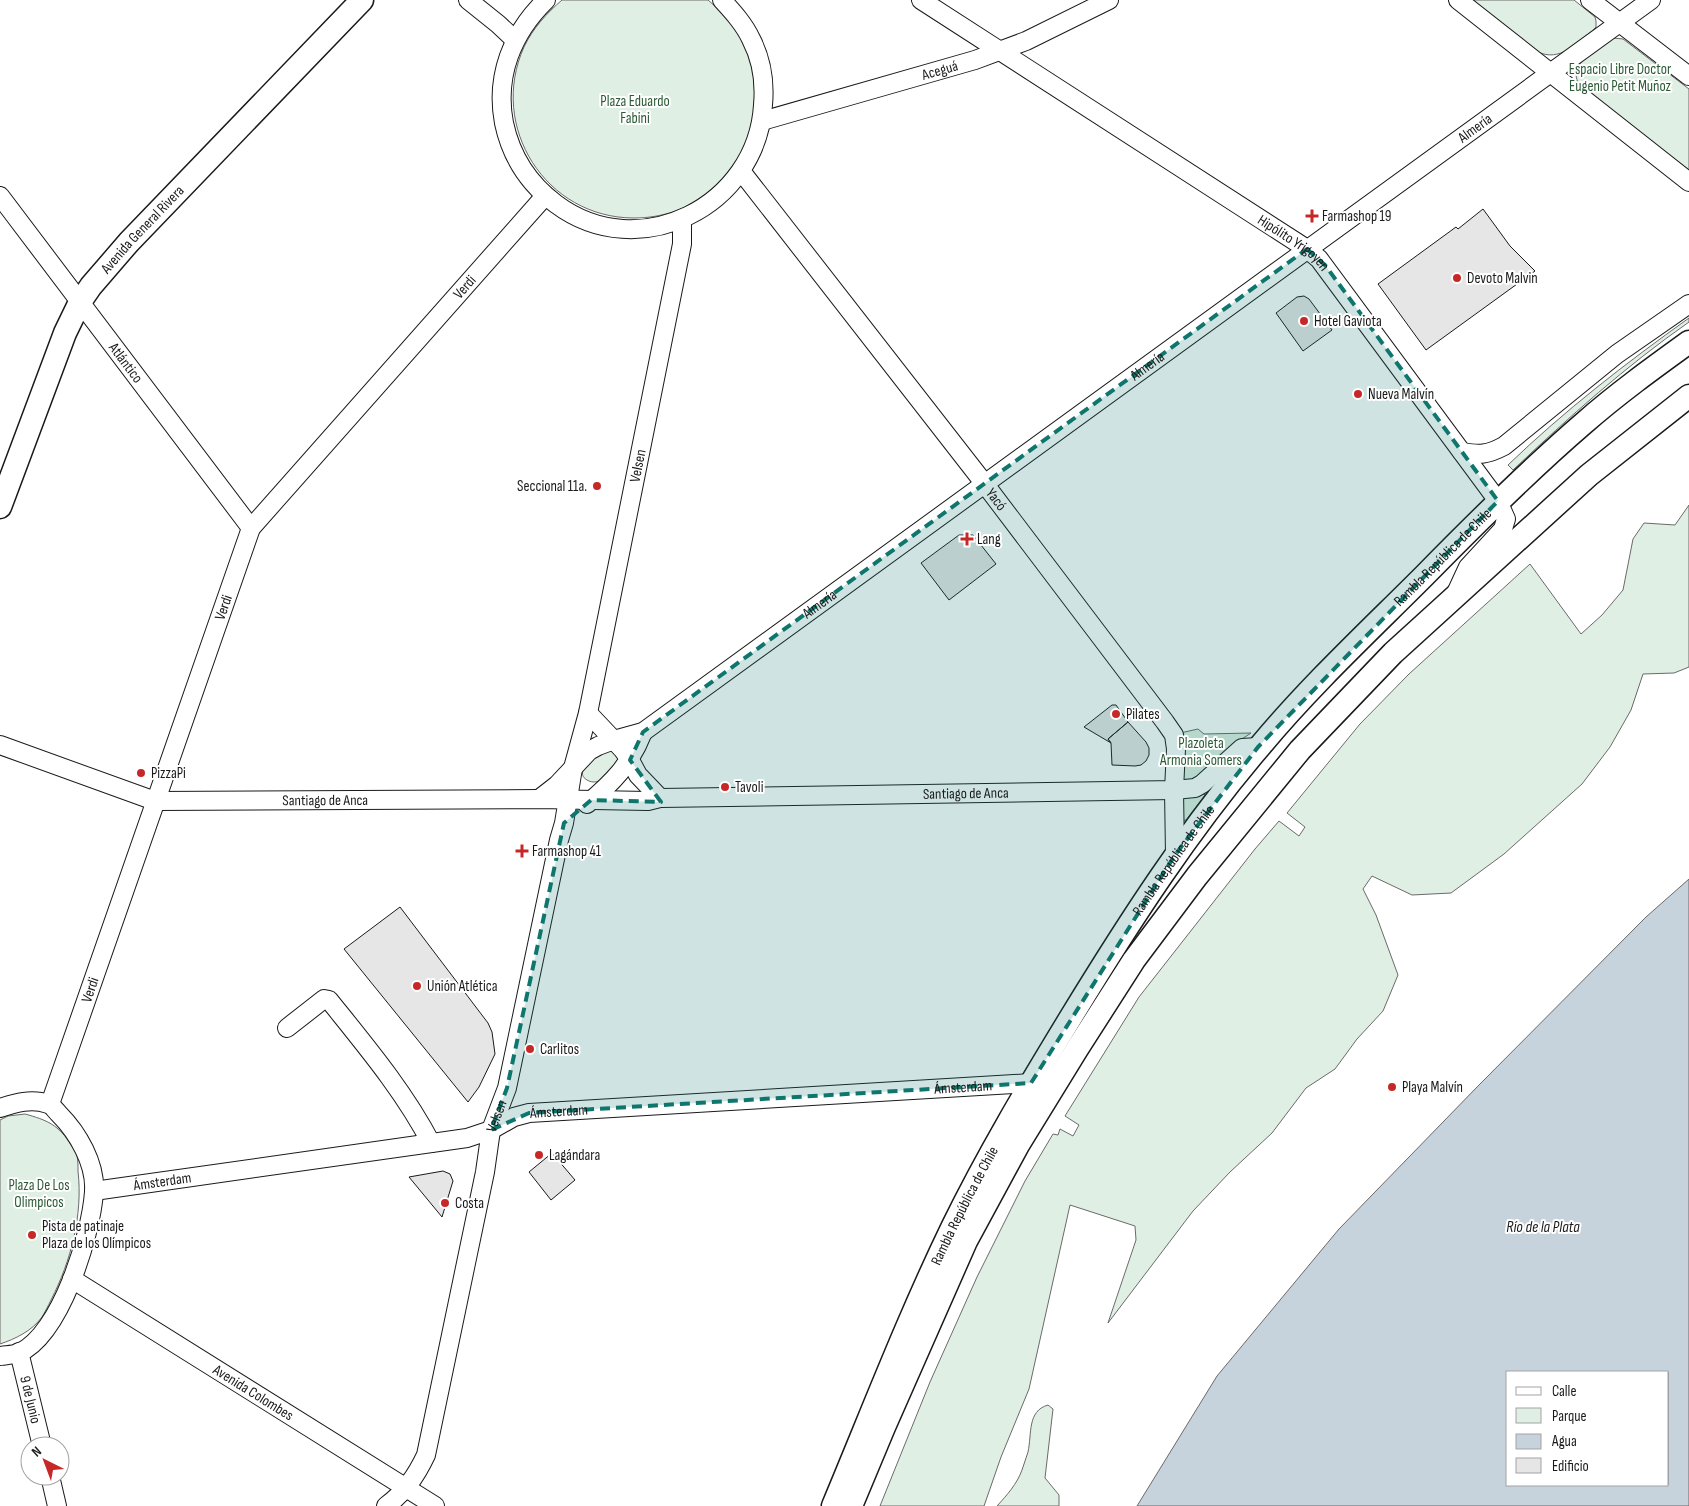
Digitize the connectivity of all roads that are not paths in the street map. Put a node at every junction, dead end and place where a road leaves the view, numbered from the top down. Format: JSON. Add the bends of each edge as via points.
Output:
{"nodes":[{"id":1,"x":362,"y":0,"type":"edge"},
{"id":2,"x":468,"y":0,"type":"edge"},
{"id":3,"x":546,"y":0,"type":"edge"},
{"id":4,"x":722,"y":0,"type":"edge"},
{"id":5,"x":920,"y":0,"type":"edge"},
{"id":6,"x":1109,"y":0,"type":"edge"},
{"id":7,"x":1458,"y":0,"type":"edge"},
{"id":8,"x":1590,"y":0,"type":"edge"},
{"id":9,"x":1651,"y":0,"type":"edge"},
{"id":10,"x":1620,"y":23,"type":"junction"},
{"id":11,"x":515,"y":40,"type":"junction"},
{"id":12,"x":1000,"y":51,"type":"junction"},
{"id":13,"x":1550,"y":74,"type":"junction"},
{"id":14,"x":1689,"y":76,"type":"edge"},
{"id":15,"x":762,"y":121,"type":"junction"},
{"id":16,"x":741,"y":171,"type":"junction"},
{"id":17,"x":1689,"y":182,"type":"edge"},
{"id":18,"x":0,"y":196,"type":"edge"},
{"id":19,"x":545,"y":196,"type":"junction"},
{"id":20,"x":682,"y":219,"type":"junction"},
{"id":21,"x":1307,"y":249,"type":"junction"},
{"id":22,"x":80,"y":302,"type":"junction"},
{"id":23,"x":1689,"y":304,"type":"edge"},
{"id":24,"x":1689,"y":342,"type":"edge"},
{"id":25,"x":1689,"y":396,"type":"edge"},
{"id":26,"x":1462,"y":452,"type":"junction"},
{"id":27,"x":984,"y":483,"type":"junction"},
{"id":28,"x":1498,"y":501,"type":"junction"},
{"id":29,"x":0,"y":507,"type":"edge"},
{"id":30,"x":251,"y":528,"type":"junction"},
{"id":31,"x":1454,"y":596,"type":"junction"},
{"id":32,"x":588,"y":713,"type":"junction"},
{"id":33,"x":643,"y":732,"type":"junction"},
{"id":34,"x":614,"y":740,"type":"junction"},
{"id":35,"x":0,"y":745,"type":"edge"},
{"id":36,"x":1258,"y":747,"type":"junction"},
{"id":37,"x":630,"y":760,"type":"junction"},
{"id":38,"x":573,"y":768,"type":"junction"},
{"id":39,"x":1174,"y":790,"type":"junction"},
{"id":40,"x":660,"y":798,"type":"junction"},
{"id":41,"x":539,"y":799,"type":"junction"},
{"id":42,"x":568,"y":799,"type":"junction"},
{"id":43,"x":591,"y":800,"type":"junction"},
{"id":44,"x":154,"y":801,"type":"junction"},
{"id":45,"x":564,"y":823,"type":"junction"},
{"id":46,"x":1175,"y":855,"type":"junction"},
{"id":47,"x":287,"y":1028,"type":"dead end"},
{"id":48,"x":1031,"y":1083,"type":"junction"},
{"id":49,"x":50,"y":1104,"type":"junction"},
{"id":50,"x":0,"y":1108,"type":"edge"},
{"id":51,"x":492,"y":1130,"type":"junction"},
{"id":52,"x":431,"y":1143,"type":"junction"},
{"id":53,"x":94,"y":1191,"type":"junction"},
{"id":54,"x":72,"y":1279,"type":"junction"},
{"id":55,"x":19,"y":1352,"type":"junction"},
{"id":56,"x":0,"y":1356,"type":"edge"},
{"id":57,"x":40,"y":1436,"type":"edge"},
{"id":58,"x":52,"y":1486,"type":"edge"},
{"id":59,"x":407,"y":1488,"type":"junction"},
{"id":60,"x":57,"y":1506,"type":"edge"},
{"id":61,"x":386,"y":1506,"type":"edge"},
{"id":62,"x":435,"y":1506,"type":"edge"},
{"id":63,"x":833,"y":1506,"type":"edge"},
{"id":64,"x":851,"y":1506,"type":"edge"}],
"edges":[{"from":1,"to":22,"type":"main road","name":"Avenida General Rivera","via":[[129,242]]},
{"from":2,"to":11,"type":"street"},
{"from":3,"to":11,"type":"street","via":[[531,15]]},
{"from":4,"to":15,"type":"street","via":[[738,17],[752,40],[760,64],[764,90]]},
{"from":5,"to":12,"type":"street","name":"Hipólito Yrigoyen"},
{"from":6,"to":12,"type":"street","name":"Aceguá","via":[[1026,42]]},
{"from":7,"to":13,"type":"street"},
{"from":8,"to":10,"type":"street"},
{"from":9,"to":10,"type":"street","name":"Almería"},
{"from":10,"to":13,"type":"street","name":"Almería"},
{"from":10,"to":14,"type":"street"},
{"from":11,"to":19,"type":"street","via":[[506,63],[502,111],[516,158]]},
{"from":12,"to":15,"type":"street","name":"Aceguá"},
{"from":12,"to":21,"type":"street","name":"Hipólito Yrigoyen"},
{"from":13,"to":17,"type":"street"},
{"from":13,"to":21,"type":"street","name":"Almería"},
{"from":15,"to":16,"type":"street","via":[[752,153]]},
{"from":16,"to":20,"type":"street","via":[[726,191]]},
{"from":16,"to":27,"type":"street","name":"Yacó"},
{"from":18,"to":22,"type":"street","name":"Atlántico"},
{"from":19,"to":20,"type":"street","via":[[587,221],[610,227],[635,229]]},
{"from":19,"to":30,"type":"street","name":"Verdi"},
{"from":20,"to":32,"type":"street","name":"Velsen","via":[[682,244]]},
{"from":21,"to":26,"type":"street","name":"Hipólito Yrigoyen","via":[[1325,265]]},
{"from":21,"to":27,"type":"street","name":"Almería"},
{"from":22,"to":29,"type":"main road","name":"Avenida General Rivera","via":[[65,332]]},
{"from":22,"to":30,"type":"street","name":"Atlántico"},
{"from":23,"to":26,"type":"street","via":[[1617,354],[1504,446],[1481,455]]},
{"from":24,"to":28,"type":"main road","name":"Rambla República de Chile","via":[[1584,423]]},
{"from":25,"to":31,"type":"main road","name":"Rambla República de Chile","via":[[1589,475]]},
{"from":26,"to":28,"type":"street","name":"Hipólito Yrigoyen"},
{"from":27,"to":33,"type":"street","name":"Almería"},
{"from":27,"to":39,"type":"street","name":"Yacó","via":[[1166,722],[1174,735],[1176,749]]},
{"from":28,"to":31,"type":"street","name":"Hipólito Yrigoyen","via":[[1506,519],[1505,526],[1468,567]]},
{"from":28,"to":36,"type":"main road","name":"Rambla República de Chile"},
{"from":30,"to":44,"type":"street","name":"Verdi"},
{"from":31,"to":64,"type":"main road","name":"Rambla República de Chile","via":[[1393,653],[1300,750],[1197,876],[1134,960],[1076,1049],[966,1241]]},
{"from":32,"to":34,"type":"street"},
{"from":32,"to":38,"type":"street","name":"Velsen"},
{"from":33,"to":34,"type":"street","name":"Almería"},
{"from":33,"to":37,"type":"street","name":"Almería"},
{"from":34,"to":37,"type":"street"},
{"from":34,"to":38,"type":"street","name":"Almería","via":[[589,751]]},
{"from":35,"to":44,"type":"street","name":"Santiago de Anca"},
{"from":36,"to":39,"type":"street","name":"Santiago de Anca","via":[[1242,748],[1195,788]]},
{"from":36,"to":46,"type":"main road","name":"Rambla República de Chile"},
{"from":37,"to":40,"type":"street","via":[[638,775]]},
{"from":37,"to":43,"type":"street","name":"Almería"},
{"from":38,"to":41,"type":"street","name":"Almería"},
{"from":38,"to":42,"type":"street","name":"Velsen"},
{"from":39,"to":40,"type":"street","name":"Santiago de Anca"},
{"from":39,"to":46,"type":"street","name":"Yacó"},
{"from":40,"to":43,"type":"street","name":"Santiago de Anca","via":[[648,802]]},
{"from":41,"to":42,"type":"street","name":"Santiago de Anca"},
{"from":41,"to":44,"type":"street","name":"Santiago de Anca"},
{"from":42,"to":43,"type":"street","name":"Santiago de Anca"},
{"from":42,"to":45,"type":"street","name":"Velsen"},
{"from":43,"to":45,"type":"street","name":"Almería"},
{"from":44,"to":49,"type":"street","name":"Verdi"},
{"from":45,"to":51,"type":"street","name":"Velsen","via":[[507,1088]]},
{"from":46,"to":48,"type":"main road","name":"Rambla República de Chile"},
{"from":47,"to":52,"type":"street","via":[[324,999],[329,1000],[412,1110]]},
{"from":48,"to":51,"type":"street","name":"Ámsterdam","via":[[529,1113],[514,1117]]},
{"from":48,"to":63,"type":"main road","name":"Rambla República de Chile","via":[[952,1229]]},
{"from":49,"to":50,"type":"street","via":[[22,1101]]},
{"from":49,"to":53,"type":"street","via":[[79,1139],[92,1172]]},
{"from":51,"to":52,"type":"street","name":"Ámsterdam","via":[[467,1138]]},
{"from":51,"to":59,"type":"street","name":"Velsen","via":[[426,1455]]},
{"from":52,"to":53,"type":"street","name":"Ámsterdam"},
{"from":53,"to":54,"type":"street","via":[[81,1254]]},
{"from":54,"to":55,"type":"street","via":[[46,1329]]},
{"from":54,"to":59,"type":"street","name":"Avenida Colombes"},
{"from":55,"to":56,"type":"street"},
{"from":55,"to":57,"type":"street","name":"9 de Junio"},
{"from":58,"to":60,"type":"street"},
{"from":59,"to":61,"type":"street","name":"Velsen"},
{"from":59,"to":62,"type":"street","name":"Avenida Colombes"}]}
